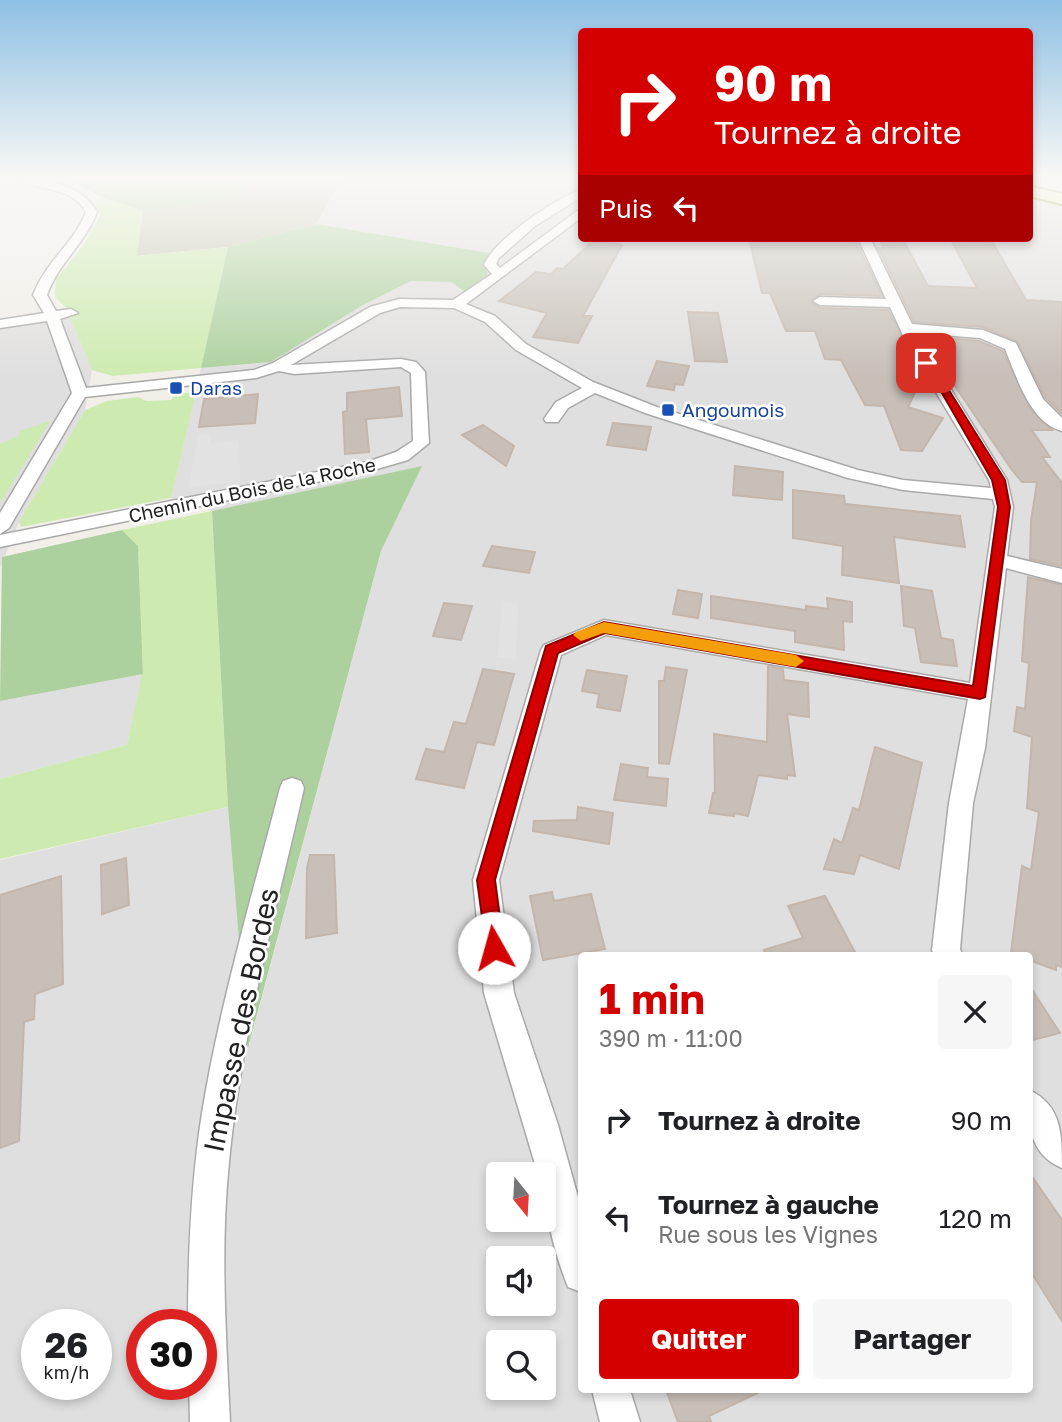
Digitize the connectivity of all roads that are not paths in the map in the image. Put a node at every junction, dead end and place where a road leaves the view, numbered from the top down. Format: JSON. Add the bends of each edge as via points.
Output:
{"nodes":[{"id":1,"x":72,"y":244,"type":"edge"},
{"id":2,"x":508,"y":244,"type":"edge"},
{"id":3,"x":539,"y":244,"type":"edge"},
{"id":4,"x":867,"y":244,"type":"edge"},
{"id":5,"x":499,"y":274,"type":"junction"},
{"id":6,"x":820,"y":301,"type":"dead end"},
{"id":7,"x":893,"y":303,"type":"junction"},
{"id":8,"x":456,"y":304,"type":"junction"},
{"id":9,"x":71,"y":313,"type":"dead end"},
{"id":10,"x":52,"y":316,"type":"junction"},
{"id":11,"x":0,"y":324,"type":"edge"},
{"id":12,"x":906,"y":328,"type":"junction"},
{"id":13,"x":278,"y":366,"type":"junction"},
{"id":14,"x":595,"y":387,"type":"junction"},
{"id":15,"x":80,"y":393,"type":"junction"},
{"id":16,"x":552,"y":419,"type":"dead end"},
{"id":17,"x":1062,"y":426,"type":"edge"},
{"id":18,"x":1002,"y":494,"type":"junction"},
{"id":19,"x":0,"y":528,"type":"edge"},
{"id":20,"x":0,"y":541,"type":"edge"},
{"id":21,"x":995,"y":559,"type":"junction"},
{"id":22,"x":1062,"y":576,"type":"edge"},
{"id":23,"x":980,"y":693,"type":"junction"},
{"id":24,"x":292,"y":788,"type":"dead end"},
{"id":25,"x":947,"y":952,"type":"edge"},
{"id":26,"x":1033,"y":1111,"type":"edge"},
{"id":27,"x":1062,"y":1151,"type":"edge"},
{"id":28,"x":578,"y":1263,"type":"edge"},
{"id":29,"x":612,"y":1393,"type":"edge"},
{"id":30,"x":210,"y":1422,"type":"edge"},
{"id":31,"x":620,"y":1422,"type":"edge"}],
"edges":[{"from":1,"to":10,"type":"street","via":[[41,286],[40,295]]},
{"from":2,"to":5,"type":"street","via":[[490,265]]},
{"from":3,"to":5,"type":"street"},
{"from":4,"to":7,"type":"street"},
{"from":5,"to":8,"type":"street"},
{"from":6,"to":7,"type":"street"},
{"from":7,"to":12,"type":"street"},
{"from":8,"to":13,"type":"street","via":[[399,303],[375,310]]},
{"from":8,"to":14,"type":"street","via":[[490,319],[521,347]]},
{"from":9,"to":10,"type":"street"},
{"from":10,"to":11,"type":"street"},
{"from":10,"to":15,"type":"street"},
{"from":12,"to":17,"type":"street","via":[[983,334],[1011,346],[1036,402]]},
{"from":12,"to":18,"type":"street","via":[[999,480]]},
{"from":13,"to":15,"type":"street","via":[[237,377]]},
{"from":13,"to":20,"type":"street","name":"Chemin du Bois de la Roche","via":[[294,370],[411,365],[418,372],[421,443],[402,456],[370,466]]},
{"from":14,"to":16,"type":"street","via":[[562,405]]},
{"from":14,"to":18,"type":"street","via":[[651,410],[854,474],[903,485]]},
{"from":15,"to":19,"type":"street"},
{"from":18,"to":21,"type":"street"},
{"from":21,"to":22,"type":"street"},
{"from":21,"to":23,"type":"street","via":[[994,601]]},
{"from":23,"to":25,"type":"street","via":[[961,803]]},
{"from":23,"to":28,"type":"street","via":[[604,627],[552,650],[486,880],[499,993],[542,1125]]},
{"from":24,"to":30,"type":"street","name":"Impasse des Bordes","via":[[222,1084],[211,1164],[206,1300]]},
{"from":26,"to":27,"type":"street"},
{"from":29,"to":31,"type":"street"}]}
